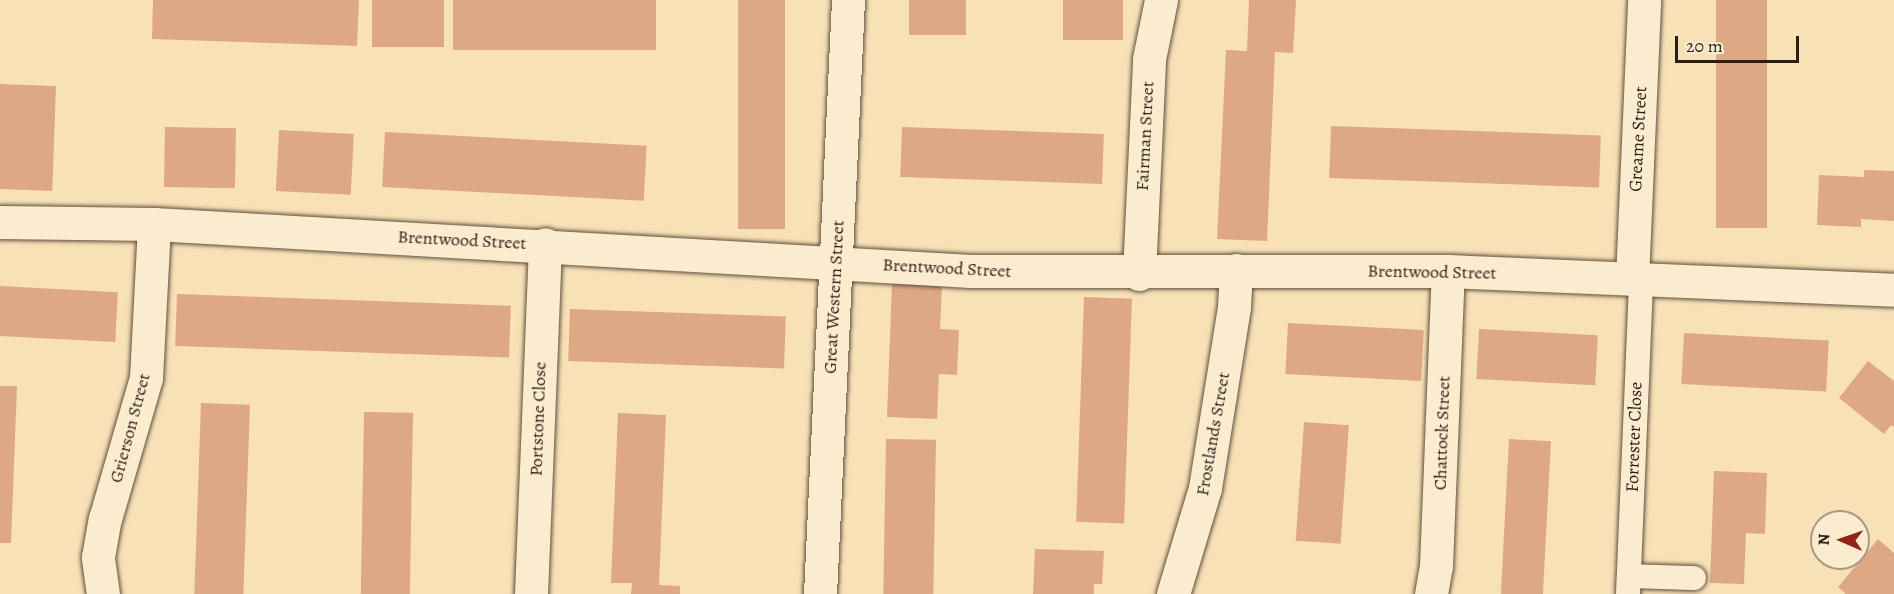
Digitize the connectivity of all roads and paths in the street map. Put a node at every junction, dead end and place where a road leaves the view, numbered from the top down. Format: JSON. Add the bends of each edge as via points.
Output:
{"nodes":[{"id":1,"x":848,"y":0,"type":"edge"},
{"id":2,"x":1161,"y":0,"type":"edge"},
{"id":3,"x":1644,"y":0,"type":"edge"},
{"id":4,"x":0,"y":222,"type":"edge"},
{"id":5,"x":154,"y":224,"type":"junction"},
{"id":6,"x":545,"y":244,"type":"junction"},
{"id":7,"x":836,"y":262,"type":"junction"},
{"id":8,"x":1236,"y":270,"type":"junction"},
{"id":9,"x":1448,"y":271,"type":"junction"},
{"id":10,"x":1139,"y":274,"type":"junction"},
{"id":11,"x":1636,"y":279,"type":"junction"},
{"id":12,"x":1894,"y":290,"type":"edge"},
{"id":13,"x":1694,"y":578,"type":"dead end"},
{"id":14,"x":1629,"y":585,"type":"edge"},
{"id":15,"x":104,"y":594,"type":"edge"},
{"id":16,"x":531,"y":594,"type":"edge"},
{"id":17,"x":820,"y":594,"type":"edge"},
{"id":18,"x":1173,"y":594,"type":"edge"},
{"id":19,"x":1431,"y":594,"type":"edge"}],
"edges":[{"from":1,"to":7,"type":"street","name":"Great Western Street"},
{"from":2,"to":10,"type":"street","name":"Fairman Street","via":[[1149,59]]},
{"from":3,"to":11,"type":"street","name":"Greame Street"},
{"from":4,"to":5,"type":"street","name":"Brentwood Street"},
{"from":5,"to":6,"type":"street","name":"Brentwood Street"},
{"from":5,"to":15,"type":"street","name":"Grierson Street","via":[[146,378],[105,519],[99,557]]},
{"from":6,"to":7,"type":"street","name":"Brentwood Street"},
{"from":6,"to":16,"type":"street","name":"Portstone Close"},
{"from":7,"to":10,"type":"street","name":"Brentwood Street","via":[[970,271]]},
{"from":7,"to":17,"type":"street","name":"Great Western Street"},
{"from":8,"to":9,"type":"street","name":"Brentwood Street"},
{"from":8,"to":10,"type":"street","name":"Brentwood Street"},
{"from":8,"to":18,"type":"street","name":"Frostlands Street","via":[[1234,307],[1205,488]]},
{"from":9,"to":11,"type":"street","name":"Brentwood Street"},
{"from":9,"to":19,"type":"street","name":"Chattock Street","via":[[1436,566]]},
{"from":11,"to":12,"type":"street","name":"Brentwood Street"},
{"from":11,"to":14,"type":"lane","name":"Forrester Close"},
{"from":13,"to":14,"type":"lane"}]}
